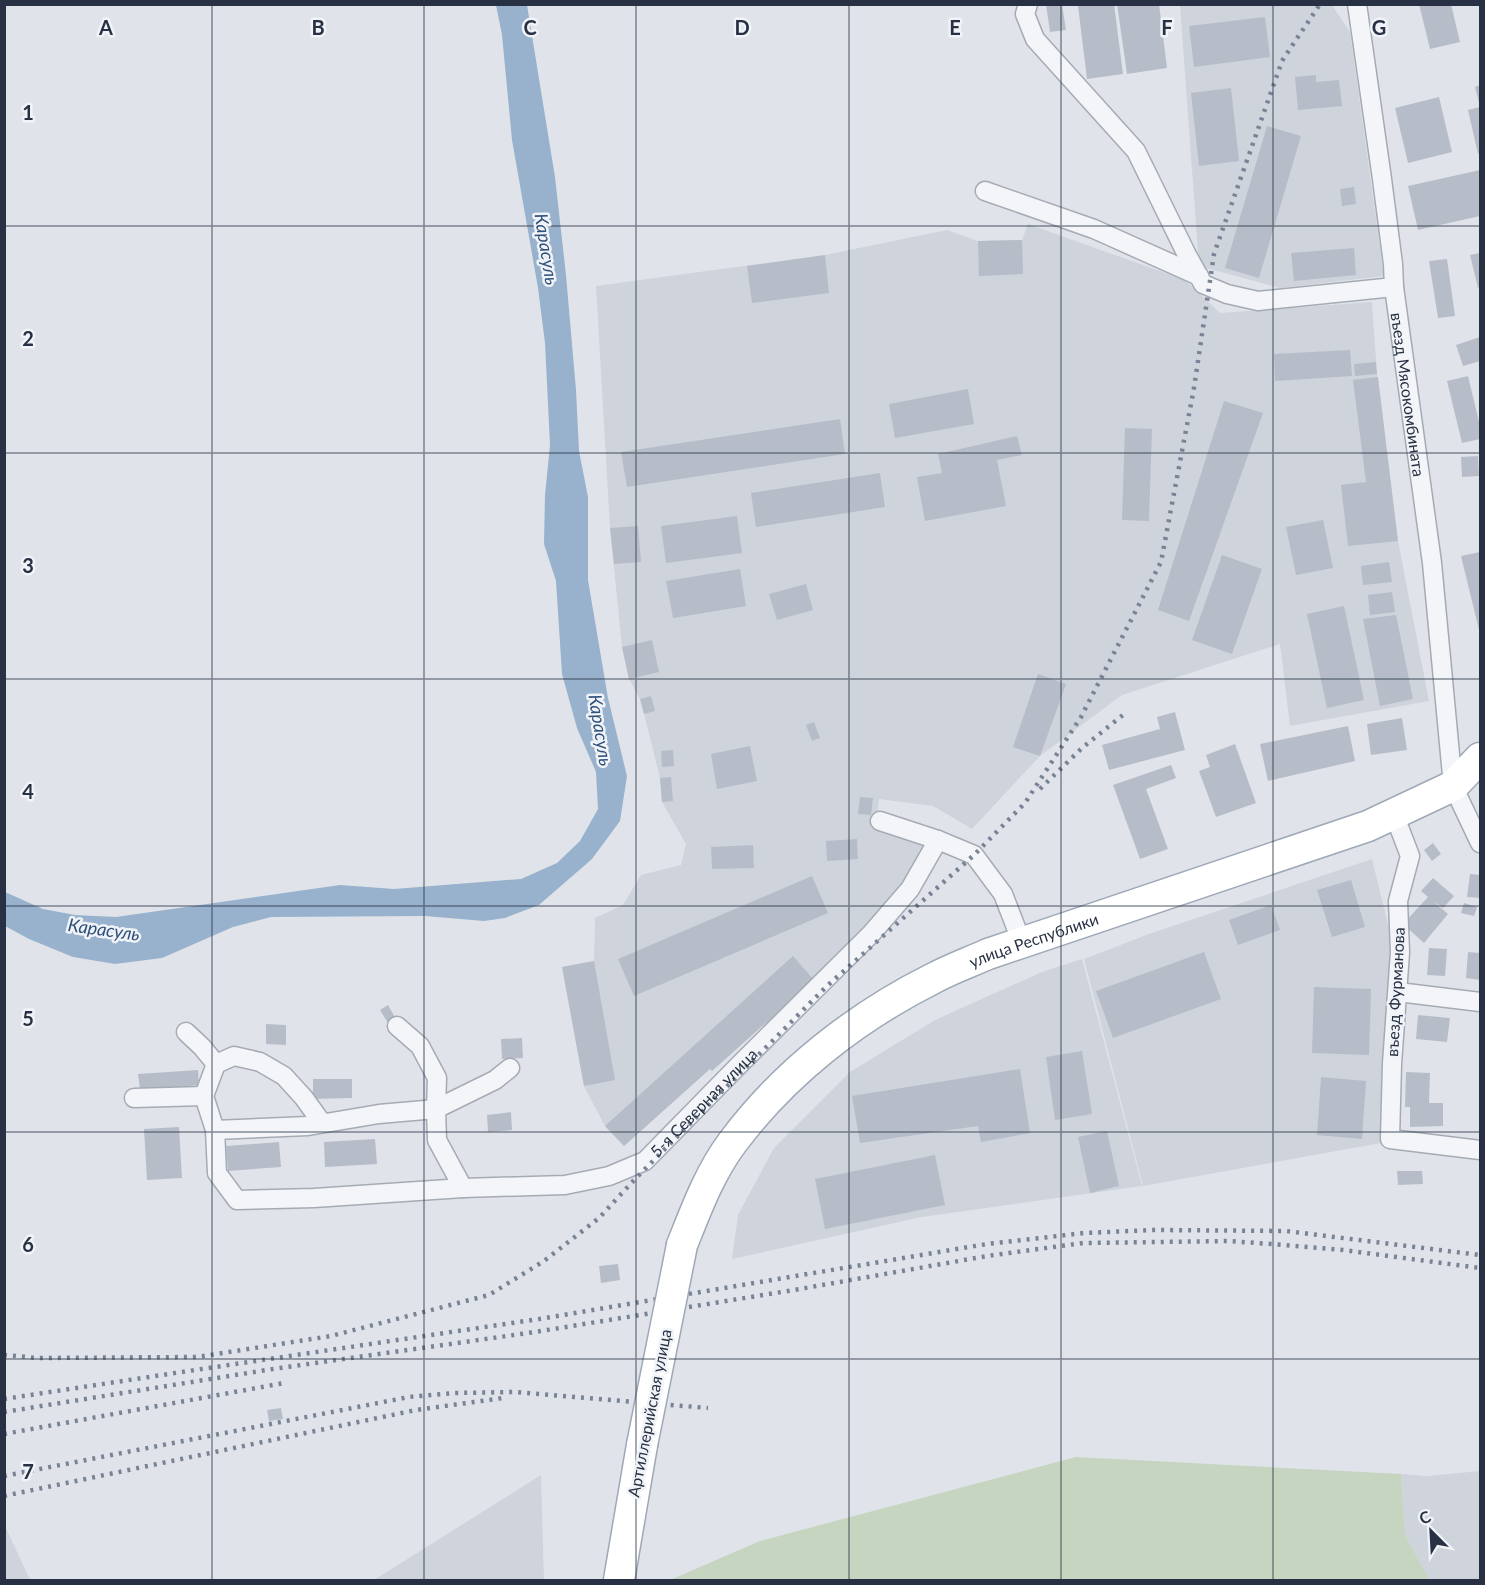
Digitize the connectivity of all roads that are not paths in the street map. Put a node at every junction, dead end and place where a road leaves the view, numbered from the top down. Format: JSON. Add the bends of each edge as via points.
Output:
{"nodes":[{"id":1,"x":1028,"y":4,"type":"edge"},
{"id":2,"x":1357,"y":4,"type":"edge"},
{"id":3,"x":985,"y":192,"type":"dead end"},
{"id":4,"x":1199,"y":276,"type":"junction"},
{"id":5,"x":1394,"y":287,"type":"junction"},
{"id":6,"x":1480,"y":758,"type":"edge"},
{"id":7,"x":1453,"y":786,"type":"junction"},
{"id":8,"x":1394,"y":814,"type":"junction"},
{"id":9,"x":880,"y":821,"type":"dead end"},
{"id":10,"x":938,"y":840,"type":"junction"},
{"id":11,"x":1480,"y":843,"type":"edge"},
{"id":12,"x":1022,"y":943,"type":"junction"},
{"id":13,"x":1398,"y":992,"type":"junction"},
{"id":14,"x":1480,"y":1002,"type":"edge"},
{"id":15,"x":397,"y":1026,"type":"dead end"},
{"id":16,"x":186,"y":1032,"type":"dead end"},
{"id":17,"x":216,"y":1064,"type":"junction"},
{"id":18,"x":510,"y":1068,"type":"dead end"},
{"id":19,"x":204,"y":1096,"type":"junction"},
{"id":20,"x":134,"y":1098,"type":"dead end"},
{"id":21,"x":436,"y":1109,"type":"junction"},
{"id":22,"x":322,"y":1124,"type":"junction"},
{"id":23,"x":215,"y":1130,"type":"junction"},
{"id":24,"x":1480,"y":1150,"type":"edge"},
{"id":25,"x":463,"y":1188,"type":"junction"},
{"id":26,"x":682,"y":1245,"type":"joint"},
{"id":27,"x":619,"y":1581,"type":"edge"}],
"edges":[{"from":1,"to":4,"type":"street","via":[[1025,14],[1035,39],[1136,151]]},
{"from":2,"to":5,"type":"street","name":"въезд Мясокомбината"},
{"from":3,"to":4,"type":"street","via":[[1094,229]]},
{"from":4,"to":5,"type":"street","via":[[1203,284],[1258,301]]},
{"from":5,"to":7,"type":"street","name":"въезд Мясокомбината","via":[[1432,563]]},
{"from":6,"to":7,"type":"main road","name":"улица Республики"},
{"from":7,"to":8,"type":"main road","name":"улица Республики"},
{"from":7,"to":11,"type":"street","name":"въезд Мясокомбината"},
{"from":8,"to":12,"type":"main road","name":"улица Республики"},
{"from":8,"to":13,"type":"street","name":"въезд Фурманова","via":[[1410,856],[1398,902]]},
{"from":9,"to":10,"type":"street"},
{"from":10,"to":12,"type":"street","via":[[974,855],[1003,894]]},
{"from":10,"to":25,"type":"street","name":"5-я Северная улица","via":[[910,889],[871,934],[645,1161],[609,1176],[565,1185]]},
{"from":12,"to":26,"type":"main road","name":"улица Республики","via":[[936,976],[846,1031],[808,1062],[731,1144],[703,1192]]},
{"from":13,"to":14,"type":"street"},
{"from":13,"to":24,"type":"street","name":"въезд Фурманова","via":[[1390,1139]]},
{"from":15,"to":21,"type":"street","via":[[420,1046],[437,1078]]},
{"from":16,"to":17,"type":"street"},
{"from":17,"to":19,"type":"street"},
{"from":17,"to":22,"type":"street","via":[[234,1056],[268,1066],[284,1076]]},
{"from":18,"to":21,"type":"street","via":[[495,1080]]},
{"from":19,"to":20,"type":"street"},
{"from":19,"to":23,"type":"street"},
{"from":21,"to":22,"type":"street"},
{"from":21,"to":25,"type":"street","via":[[437,1140]]},
{"from":22,"to":23,"type":"street"},
{"from":23,"to":25,"type":"street","name":"5-я Северная улица","via":[[217,1173],[237,1200]]},
{"from":26,"to":27,"type":"main road","name":"Артиллерийская улица","bridge":true}]}
